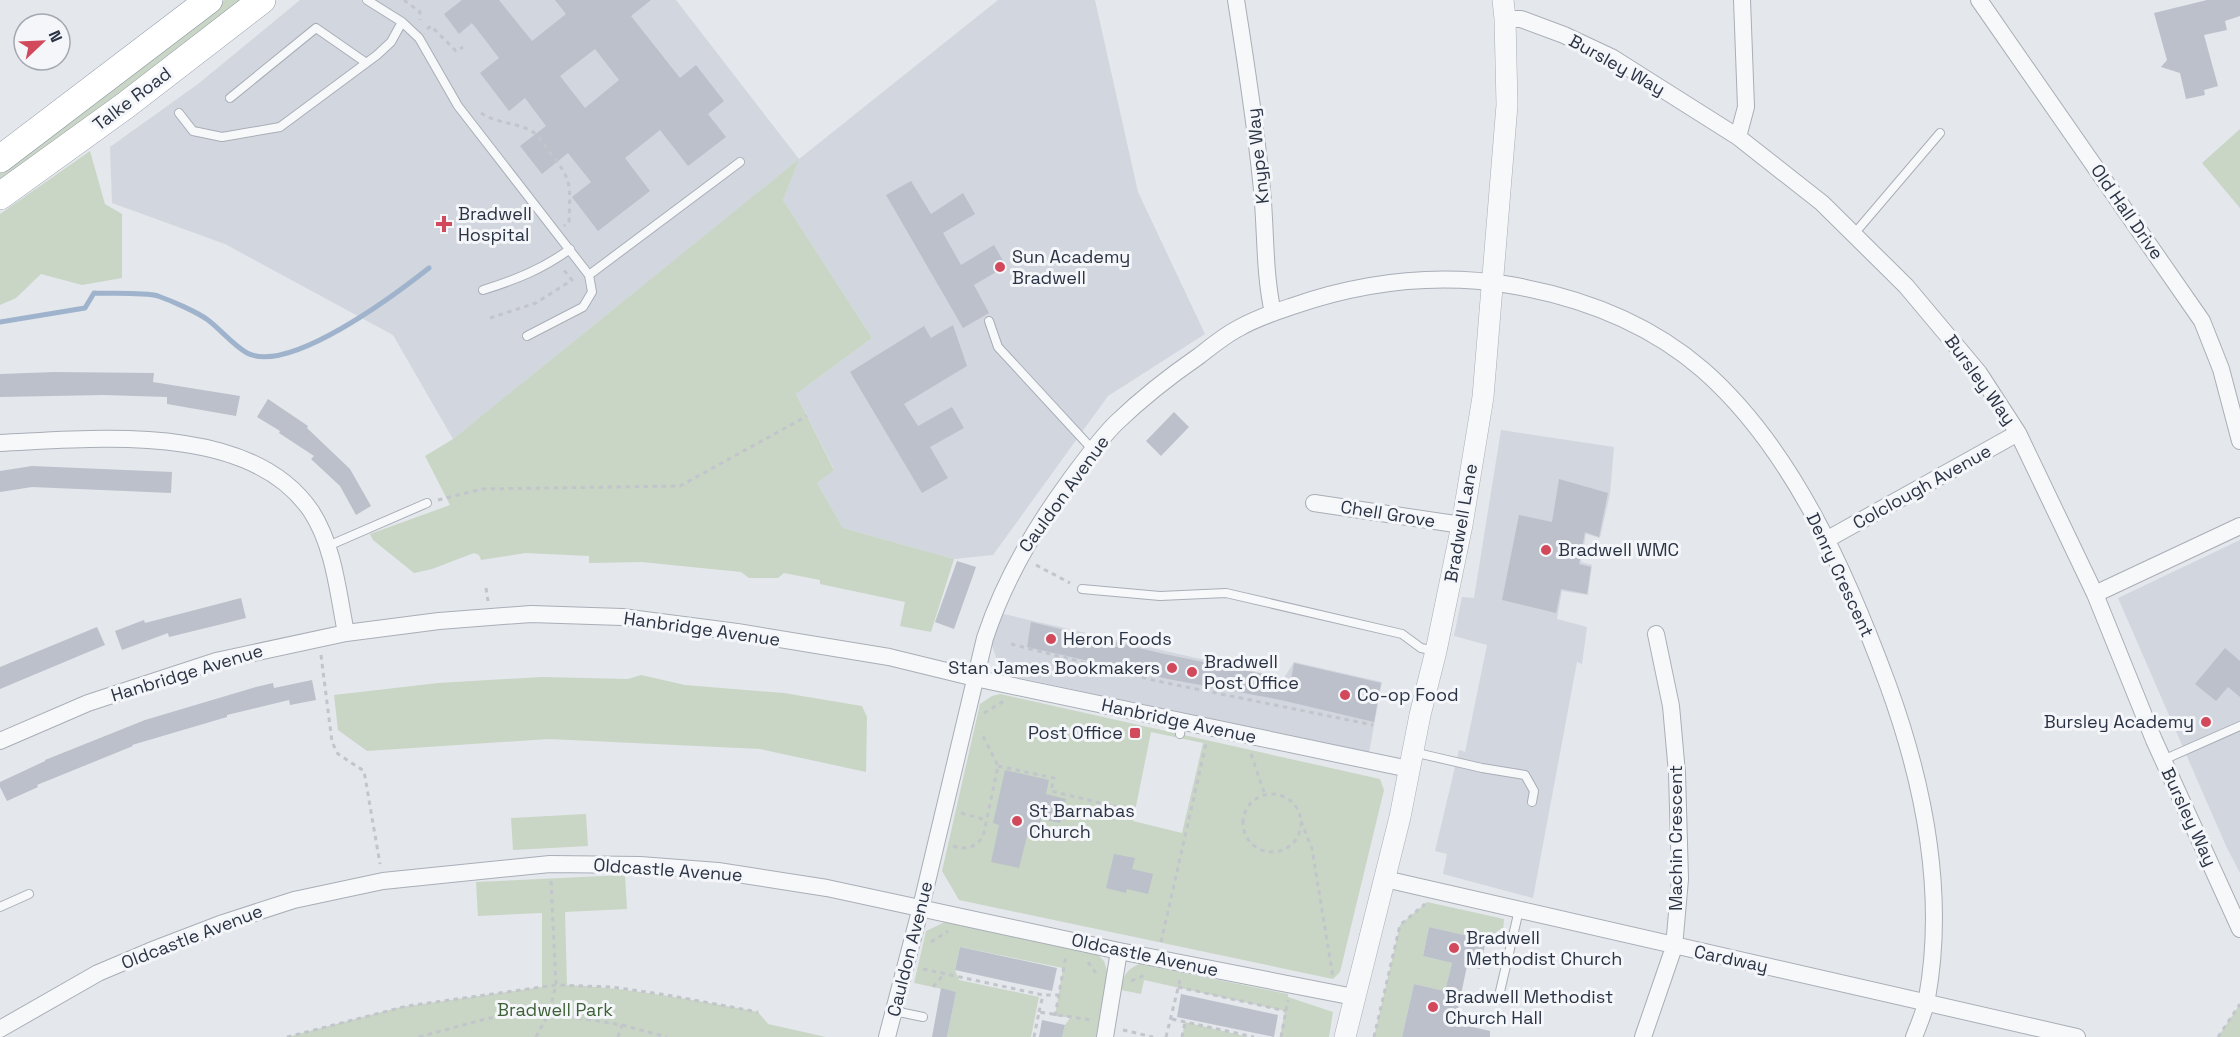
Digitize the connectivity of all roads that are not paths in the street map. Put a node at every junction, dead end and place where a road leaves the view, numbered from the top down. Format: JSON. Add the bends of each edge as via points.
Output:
{"nodes":[{"id":1,"x":211,"y":0,"type":"edge"},
{"id":2,"x":262,"y":0,"type":"edge"},
{"id":3,"x":367,"y":0,"type":"edge"},
{"id":4,"x":1236,"y":0,"type":"edge"},
{"id":5,"x":1742,"y":0,"type":"edge"},
{"id":6,"x":1978,"y":0,"type":"edge"},
{"id":7,"x":1504,"y":10,"type":"edge"},
{"id":8,"x":402,"y":22,"type":"junction"},
{"id":9,"x":365,"y":62,"type":"junction"},
{"id":10,"x":230,"y":98,"type":"dead end"},
{"id":11,"x":179,"y":113,"type":"dead end"},
{"id":12,"x":1940,"y":133,"type":"dead end"},
{"id":13,"x":1738,"y":137,"type":"junction"},
{"id":14,"x":0,"y":159,"type":"edge"},
{"id":15,"x":740,"y":162,"type":"dead end"},
{"id":16,"x":0,"y":196,"type":"edge"},
{"id":17,"x":1854,"y":234,"type":"junction"},
{"id":18,"x":570,"y":249,"type":"junction"},
{"id":19,"x":589,"y":275,"type":"junction"},
{"id":20,"x":1493,"y":282,"type":"junction"},
{"id":21,"x":483,"y":290,"type":"dead end"},
{"id":22,"x":1273,"y":313,"type":"junction"},
{"id":23,"x":989,"y":321,"type":"dead end"},
{"id":24,"x":527,"y":336,"type":"dead end"},
{"id":25,"x":2018,"y":433,"type":"junction"},
{"id":26,"x":2240,"y":441,"type":"edge"},
{"id":27,"x":0,"y":443,"type":"edge"},
{"id":28,"x":1093,"y":450,"type":"junction"},
{"id":29,"x":427,"y":503,"type":"road end"},
{"id":30,"x":1314,"y":503,"type":"dead end"},
{"id":31,"x":1462,"y":525,"type":"junction"},
{"id":32,"x":2240,"y":526,"type":"edge"},
{"id":33,"x":1826,"y":540,"type":"junction"},
{"id":34,"x":328,"y":546,"type":"junction"},
{"id":35,"x":1083,"y":589,"type":"road end"},
{"id":36,"x":2095,"y":594,"type":"junction"},
{"id":37,"x":346,"y":633,"type":"junction"},
{"id":38,"x":1656,"y":634,"type":"dead end"},
{"id":39,"x":1436,"y":651,"type":"junction"},
{"id":40,"x":975,"y":678,"type":"junction"},
{"id":41,"x":2240,"y":726,"type":"edge"},
{"id":42,"x":0,"y":741,"type":"edge"},
{"id":43,"x":2163,"y":760,"type":"junction"},
{"id":44,"x":1411,"y":761,"type":"junction"},
{"id":45,"x":1532,"y":802,"type":"dead end"},
{"id":46,"x":1385,"y":879,"type":"junction"},
{"id":47,"x":29,"y":894,"type":"dead end"},
{"id":48,"x":0,"y":907,"type":"edge"},
{"id":49,"x":921,"y":907,"type":"junction"},
{"id":50,"x":1520,"y":910,"type":"junction"},
{"id":51,"x":2240,"y":929,"type":"edge"},
{"id":52,"x":1674,"y":947,"type":"junction"},
{"id":53,"x":1119,"y":951,"type":"junction"},
{"id":54,"x":1354,"y":997,"type":"junction"},
{"id":55,"x":1498,"y":1000,"type":"dead end"},
{"id":56,"x":1927,"y":1002,"type":"junction"},
{"id":57,"x":894,"y":1011,"type":"junction"},
{"id":58,"x":923,"y":1017,"type":"dead end"},
{"id":59,"x":1,"y":1026,"type":"edge"},
{"id":60,"x":1106,"y":1029,"type":"edge"},
{"id":61,"x":887,"y":1037,"type":"edge"},
{"id":62,"x":1345,"y":1037,"type":"edge"},
{"id":63,"x":1643,"y":1037,"type":"edge"},
{"id":64,"x":1914,"y":1037,"type":"edge"},
{"id":65,"x":2077,"y":1037,"type":"edge"}],
"edges":[{"from":1,"to":14,"type":"highway","name":"Talke Road"},
{"from":2,"to":16,"type":"highway","name":"Talke Road"},
{"from":3,"to":8,"type":"lane"},
{"from":4,"to":22,"type":"street","name":"Knype Way","via":[[1254,115]]},
{"from":5,"to":13,"type":"street","via":[[1746,107]]},
{"from":6,"to":26,"type":"street","name":"Old Hall Drive","via":[[2202,321],[2221,369]]},
{"from":7,"to":13,"type":"street","name":"Bursley Way","via":[[1613,58]]},
{"from":7,"to":20,"type":"street","name":"Bradwell Lane","via":[[1507,105]]},
{"from":8,"to":9,"type":"lane","via":[[392,42]]},
{"from":8,"to":18,"type":"lane","via":[[419,38],[458,106]]},
{"from":9,"to":10,"type":"lane","via":[[316,28]]},
{"from":9,"to":11,"type":"lane","via":[[280,127],[222,137],[193,131]]},
{"from":12,"to":17,"type":"lane"},
{"from":13,"to":17,"type":"street","name":"Bursley Way","via":[[1822,203]]},
{"from":15,"to":19,"type":"lane"},
{"from":17,"to":25,"type":"street","name":"Bursley Way","via":[[1906,286],[1980,373]]},
{"from":18,"to":19,"type":"lane"},
{"from":18,"to":21,"type":"lane","via":[[522,277]]},
{"from":19,"to":24,"type":"lane","via":[[592,291],[583,307]]},
{"from":20,"to":22,"type":"street","name":"Cauldon Avenue","via":[[1456,279],[1380,283],[1321,296]]},
{"from":20,"to":31,"type":"street","name":"Bradwell Lane","via":[[1483,397]]},
{"from":20,"to":33,"type":"street","name":"Denry Crescent","via":[[1544,291],[1614,314],[1661,339],[1700,368],[1738,403],[1771,447]]},
{"from":22,"to":28,"type":"street","name":"Cauldon Avenue","via":[[1239,328],[1169,377],[1115,424]]},
{"from":23,"to":28,"type":"lane","via":[[998,347]]},
{"from":25,"to":33,"type":"street","name":"Colclough Avenue"},
{"from":25,"to":36,"type":"street","name":"Bursley Way"},
{"from":27,"to":34,"type":"street","via":[[139,439],[233,454],[283,482],[311,511]]},
{"from":28,"to":40,"type":"street","name":"Cauldon Avenue","via":[[1020,556],[991,619]]},
{"from":29,"to":34,"type":"lane"},
{"from":30,"to":31,"type":"street","name":"Chell Grove"},
{"from":31,"to":39,"type":"street","name":"Bradwell Lane"},
{"from":32,"to":36,"type":"street"},
{"from":33,"to":56,"type":"street","name":"Denry Crescent","via":[[1886,679],[1915,770],[1934,890],[1934,940]]},
{"from":34,"to":37,"type":"street"},
{"from":35,"to":39,"type":"lane","via":[[1160,596],[1226,593],[1402,634],[1421,648]]},
{"from":36,"to":43,"type":"street","name":"Bursley Way"},
{"from":37,"to":40,"type":"street","name":"Hanbridge Avenue","via":[[531,614],[622,617],[889,657]]},
{"from":37,"to":42,"type":"street","name":"Hanbridge Avenue","via":[[216,661],[88,703]]},
{"from":38,"to":52,"type":"street","name":"Machin Crescent","via":[[1671,706],[1677,773],[1680,879]]},
{"from":39,"to":44,"type":"street","name":"Bradwell Lane"},
{"from":40,"to":44,"type":"street","name":"Hanbridge Avenue","via":[[1181,727],[1209,728]]},
{"from":40,"to":49,"type":"street","name":"Cauldon Avenue"},
{"from":41,"to":43,"type":"lane"},
{"from":43,"to":51,"type":"street","name":"Bursley Way"},
{"from":44,"to":45,"type":"lane","via":[[1525,776],[1534,791]]},
{"from":44,"to":46,"type":"street","name":"Bradwell Lane"},
{"from":46,"to":50,"type":"street","name":"Cardway"},
{"from":46,"to":54,"type":"street","name":"Bradwell Lane"},
{"from":47,"to":48,"type":"lane"},
{"from":49,"to":53,"type":"street","name":"Oldcastle Avenue"},
{"from":49,"to":57,"type":"street","name":"Cauldon Avenue"},
{"from":49,"to":59,"type":"street","name":"Oldcastle Avenue","via":[[718,871],[640,865],[550,864],[383,881],[294,900],[223,923],[98,973]]},
{"from":50,"to":52,"type":"street","name":"Cardway"},
{"from":50,"to":55,"type":"lane"},
{"from":52,"to":56,"type":"street","name":"Cardway"},
{"from":52,"to":63,"type":"street","name":"Machin Crescent"},
{"from":53,"to":54,"type":"street","name":"Oldcastle Avenue","via":[[1159,947],[1183,964]]},
{"from":53,"to":60,"type":"street"},
{"from":54,"to":62,"type":"street","name":"Bradwell Lane"},
{"from":56,"to":64,"type":"street","name":"Denry Crescent"},
{"from":56,"to":65,"type":"street","name":"Cardway"},
{"from":57,"to":58,"type":"lane"},
{"from":57,"to":61,"type":"street","name":"Cauldon Avenue"}]}
